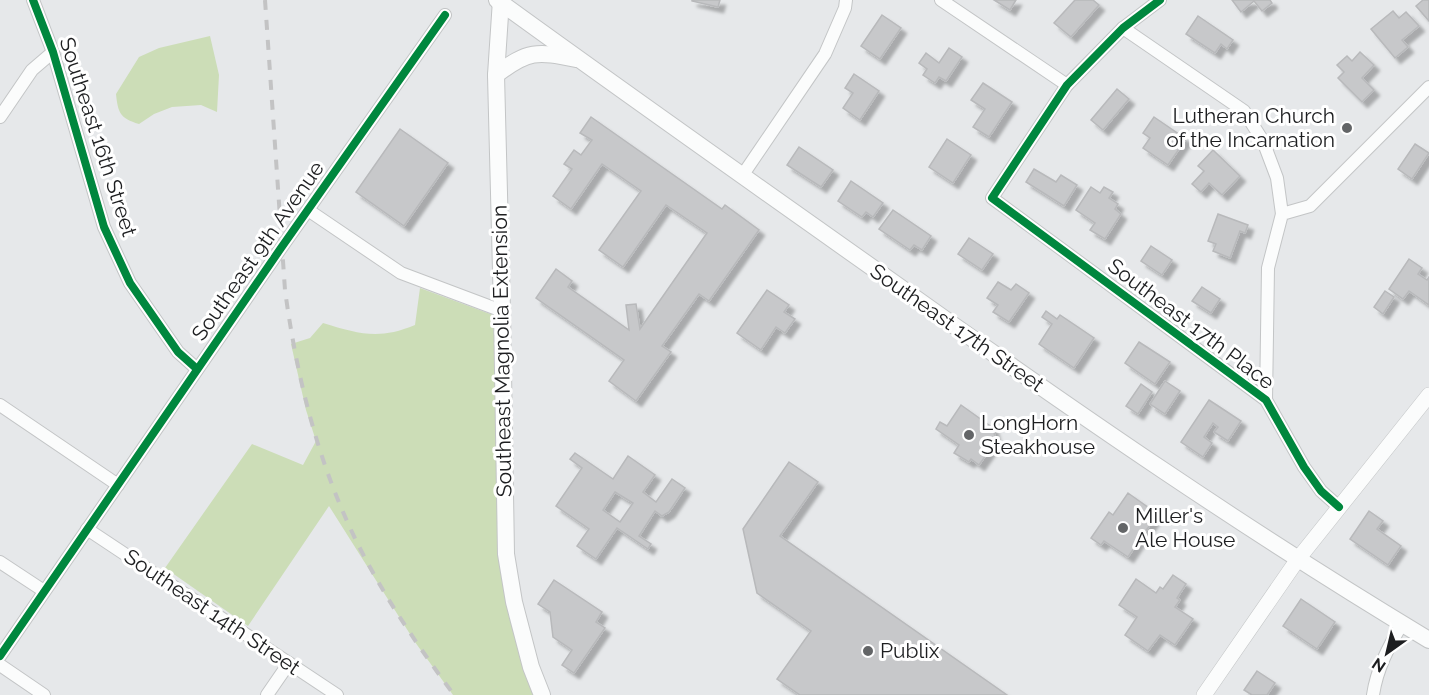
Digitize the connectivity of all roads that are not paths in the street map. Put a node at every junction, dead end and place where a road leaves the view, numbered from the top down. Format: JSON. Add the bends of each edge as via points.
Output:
{"nodes":[{"id":1,"x":33,"y":0,"type":"edge"},
{"id":2,"x":846,"y":0,"type":"edge"},
{"id":3,"x":941,"y":0,"type":"edge"},
{"id":4,"x":1160,"y":0,"type":"edge"},
{"id":5,"x":499,"y":1,"type":"edge"},
{"id":6,"x":445,"y":15,"type":"dead end"},
{"id":7,"x":1123,"y":28,"type":"junction"},
{"id":8,"x":53,"y":52,"type":"junction"},
{"id":9,"x":581,"y":60,"type":"junction"},
{"id":10,"x":496,"y":75,"type":"junction"},
{"id":11,"x":1067,"y":86,"type":"junction"},
{"id":12,"x":1429,"y":87,"type":"edge"},
{"id":13,"x":0,"y":117,"type":"edge"},
{"id":14,"x":742,"y":176,"type":"junction"},
{"id":15,"x":308,"y":210,"type":"junction"},
{"id":16,"x":1282,"y":214,"type":"junction"},
{"id":17,"x":502,"y":311,"type":"junction"},
{"id":18,"x":197,"y":369,"type":"junction"},
{"id":19,"x":1429,"y":395,"type":"edge"},
{"id":20,"x":1266,"y":400,"type":"junction"},
{"id":21,"x":0,"y":405,"type":"edge"},
{"id":22,"x":118,"y":485,"type":"junction"},
{"id":23,"x":1339,"y":507,"type":"junction"},
{"id":24,"x":87,"y":529,"type":"junction"},
{"id":25,"x":1298,"y":559,"type":"junction"},
{"id":26,"x":0,"y":562,"type":"edge"},
{"id":27,"x":44,"y":591,"type":"junction"},
{"id":28,"x":1402,"y":624,"type":"junction"},
{"id":29,"x":1429,"y":640,"type":"edge"},
{"id":30,"x":0,"y":656,"type":"edge"},
{"id":31,"x":289,"y":663,"type":"junction"},
{"id":32,"x":0,"y":665,"type":"edge"},
{"id":33,"x":44,"y":695,"type":"edge"},
{"id":34,"x":267,"y":695,"type":"edge"},
{"id":35,"x":337,"y":695,"type":"edge"},
{"id":36,"x":542,"y":695,"type":"edge"},
{"id":37,"x":1204,"y":695,"type":"edge"},
{"id":38,"x":1373,"y":695,"type":"edge"}],
"edges":[{"from":1,"to":8,"type":"street","name":"Southeast 16th Street"},
{"from":2,"to":14,"type":"street","via":[[825,54]]},
{"from":3,"to":11,"type":"street"},
{"from":4,"to":7,"type":"street"},
{"from":5,"to":9,"type":"main road","name":"Southeast 17th Street"},
{"from":5,"to":10,"type":"main road","name":"Southeast Magnolia Extension"},
{"from":6,"to":15,"type":"street","name":"Southeast 9th Avenue"},
{"from":7,"to":11,"type":"street"},
{"from":7,"to":16,"type":"street","via":[[1244,111],[1263,141],[1277,178]]},
{"from":8,"to":13,"type":"street","via":[[32,70]]},
{"from":8,"to":18,"type":"street","name":"Southeast 16th Street","via":[[104,227],[130,283],[178,352]]},
{"from":9,"to":10,"type":"main road","via":[[532,54]]},
{"from":9,"to":14,"type":"main road","name":"Southeast 17th Street"},
{"from":10,"to":17,"type":"main road","name":"Southeast Magnolia Extension"},
{"from":11,"to":20,"type":"street","name":"Southeast 17th Place","via":[[992,198]]},
{"from":12,"to":16,"type":"street","via":[[1311,206]]},
{"from":14,"to":25,"type":"main road","name":"Southeast 17th Street","via":[[1086,418]]},
{"from":15,"to":17,"type":"street","via":[[401,273]]},
{"from":15,"to":18,"type":"street","name":"Southeast 9th Avenue"},
{"from":16,"to":20,"type":"street","via":[[1268,268]]},
{"from":17,"to":36,"type":"main road","name":"Southeast Magnolia Extension","via":[[506,554],[514,602]]},
{"from":18,"to":22,"type":"street","name":"Southeast 9th Avenue"},
{"from":19,"to":23,"type":"street"},
{"from":20,"to":23,"type":"street","name":"Southeast 17th Place","via":[[1304,467],[1321,491]]},
{"from":21,"to":22,"type":"street"},
{"from":22,"to":24,"type":"street","name":"Southeast 9th Avenue"},
{"from":23,"to":25,"type":"street"},
{"from":24,"to":27,"type":"street","name":"Southeast 9th Avenue"},
{"from":24,"to":31,"type":"street","name":"Southeast 14th Street"},
{"from":25,"to":28,"type":"main road","name":"Southeast 17th Street"},
{"from":25,"to":37,"type":"street"},
{"from":26,"to":27,"type":"street"},
{"from":27,"to":30,"type":"street","name":"Southeast 9th Avenue"},
{"from":28,"to":29,"type":"main road","name":"Southeast 17th Street"},
{"from":28,"to":38,"type":"street","via":[[1386,652]]},
{"from":31,"to":34,"type":"street"},
{"from":31,"to":35,"type":"street","name":"Southeast 14th Street"},
{"from":32,"to":33,"type":"street"}]}
